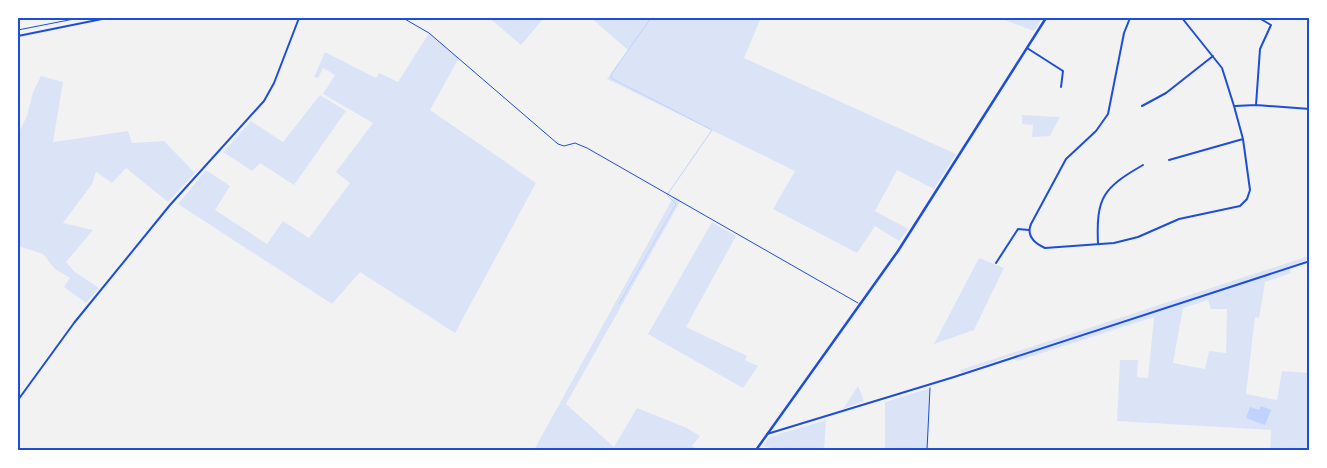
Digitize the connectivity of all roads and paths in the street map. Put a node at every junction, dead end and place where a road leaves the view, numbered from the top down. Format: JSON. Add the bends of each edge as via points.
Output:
{"nodes":[{"id":1,"x":79,"y":18,"type":"edge"},
{"id":2,"x":107,"y":18,"type":"edge"},
{"id":3,"x":299,"y":18,"type":"edge"},
{"id":4,"x":403,"y":18,"type":"edge"},
{"id":5,"x":1046,"y":18,"type":"edge"},
{"id":6,"x":1130,"y":18,"type":"edge"},
{"id":7,"x":1182,"y":18,"type":"edge"},
{"id":8,"x":1259,"y":18,"type":"edge"},
{"id":9,"x":18,"y":30,"type":"edge"},
{"id":10,"x":18,"y":36,"type":"edge"},
{"id":11,"x":1027,"y":48,"type":"junction"},
{"id":12,"x":1213,"y":56,"type":"junction"},
{"id":13,"x":1061,"y":87,"type":"dead end"},
{"id":14,"x":1256,"y":105,"type":"junction"},
{"id":15,"x":1142,"y":106,"type":"dead end"},
{"id":16,"x":1234,"y":106,"type":"junction"},
{"id":17,"x":1310,"y":109,"type":"edge"},
{"id":18,"x":1243,"y":139,"type":"junction"},
{"id":19,"x":1168,"y":160,"type":"dead end"},
{"id":20,"x":1144,"y":165,"type":"dead end"},
{"id":21,"x":1029,"y":230,"type":"junction"},
{"id":22,"x":1098,"y":244,"type":"junction"},
{"id":23,"x":1310,"y":261,"type":"edge"},
{"id":24,"x":996,"y":263,"type":"dead end"},
{"id":25,"x":860,"y":304,"type":"junction"},
{"id":26,"x":930,"y":385,"type":"junction"},
{"id":27,"x":18,"y":400,"type":"edge"},
{"id":28,"x":767,"y":434,"type":"junction"},
{"id":29,"x":756,"y":450,"type":"edge"},
{"id":30,"x":927,"y":450,"type":"edge"}],
"edges":[{"from":1,"to":9,"type":"path"},
{"from":2,"to":10,"type":"street"},
{"from":3,"to":27,"type":"street","via":[[264,101],[165,211]]},
{"from":4,"to":25,"type":"path","via":[[431,35],[558,144],[587,148]]},
{"from":5,"to":11,"type":"street"},
{"from":6,"to":21,"type":"street","via":[[1124,32],[1108,114],[1096,131],[1066,159]]},
{"from":7,"to":12,"type":"street"},
{"from":8,"to":14,"type":"street","via":[[1271,25],[1260,49]]},
{"from":11,"to":13,"type":"street","via":[[1062,69]]},
{"from":11,"to":25,"type":"street","via":[[931,200]]},
{"from":12,"to":15,"type":"street","via":[[1166,93]]},
{"from":12,"to":16,"type":"street","via":[[1222,68]]},
{"from":14,"to":16,"type":"street"},
{"from":14,"to":17,"type":"street"},
{"from":16,"to":18,"type":"street"},
{"from":18,"to":19,"type":"street"},
{"from":18,"to":22,"type":"street","via":[[1250,190],[1240,206],[1179,219],[1138,236]]},
{"from":20,"to":22,"type":"street","via":[[1118,179],[1103,197],[1097,219]]},
{"from":21,"to":22,"type":"street","via":[[1034,241],[1045,248]]},
{"from":21,"to":24,"type":"street","via":[[1018,229]]},
{"from":23,"to":26,"type":"street"},
{"from":25,"to":28,"type":"street"},
{"from":26,"to":28,"type":"street"},
{"from":26,"to":30,"type":"path"},
{"from":28,"to":29,"type":"street"}]}
